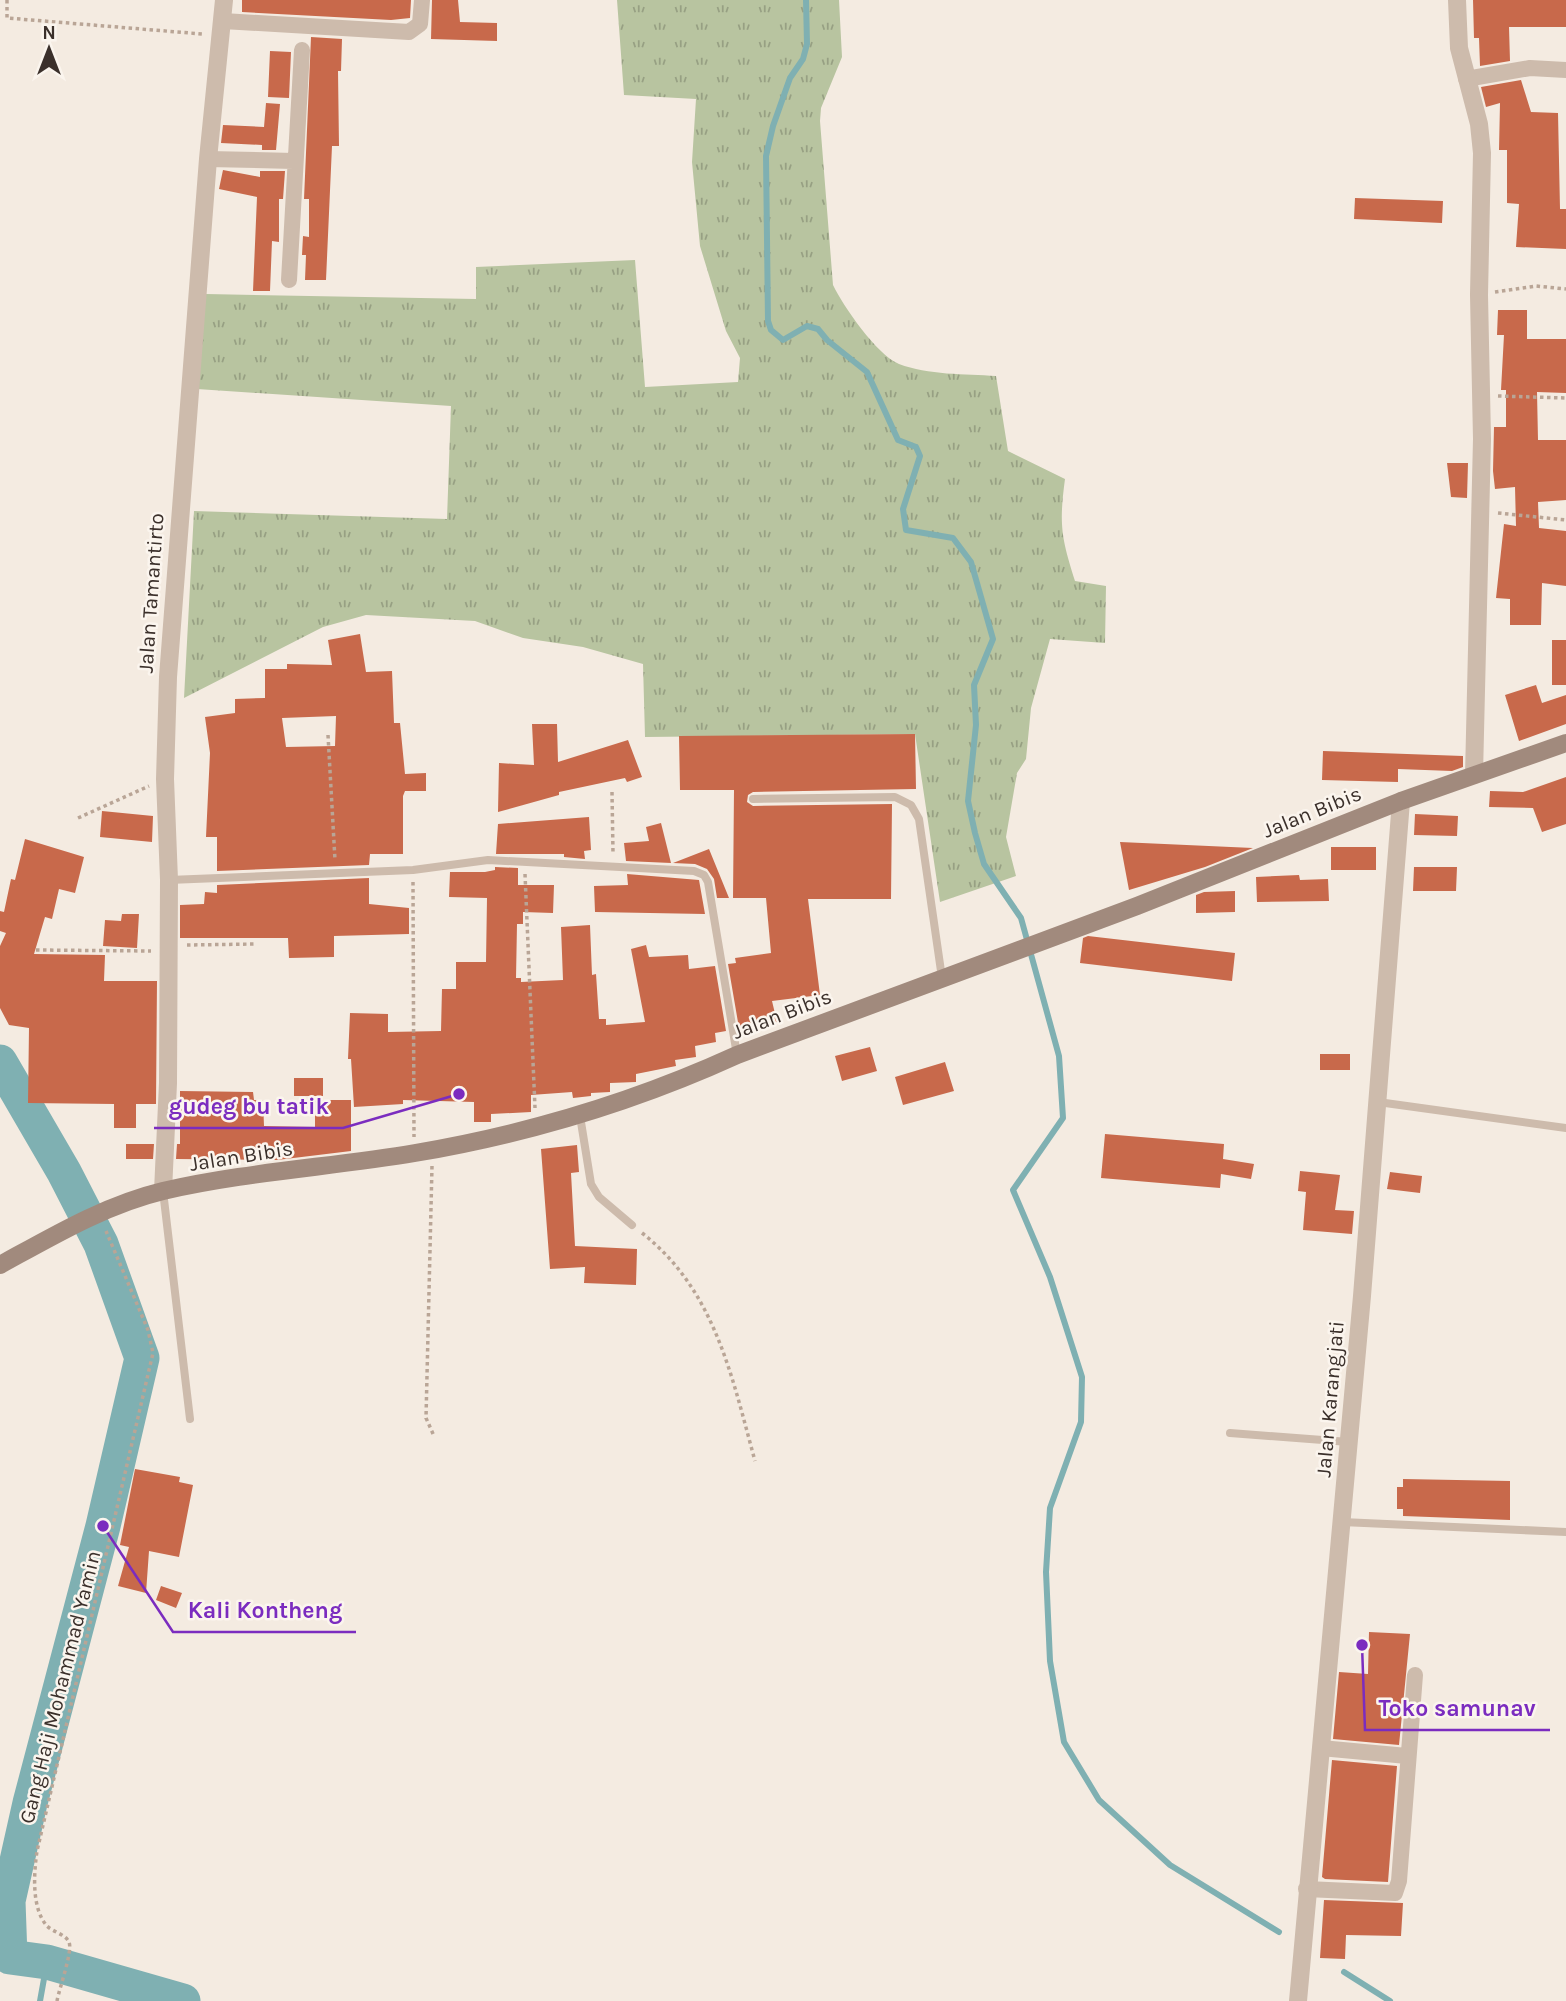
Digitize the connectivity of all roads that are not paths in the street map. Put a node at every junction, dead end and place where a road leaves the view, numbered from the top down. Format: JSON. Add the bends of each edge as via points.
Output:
{"nodes":[{"id":1,"x":224,"y":0,"type":"edge"},
{"id":2,"x":422,"y":0,"type":"edge"},
{"id":3,"x":1457,"y":0,"type":"edge"},
{"id":4,"x":222,"y":28,"type":"junction"},
{"id":5,"x":302,"y":50,"type":"dead end"},
{"id":6,"x":1566,"y":70,"type":"edge"},
{"id":7,"x":1466,"y":79,"type":"junction"},
{"id":8,"x":208,"y":159,"type":"junction"},
{"id":9,"x":294,"y":161,"type":"junction"},
{"id":10,"x":289,"y":280,"type":"dead end"},
{"id":11,"x":1566,"y":743,"type":"edge"},
{"id":12,"x":1474,"y":775,"type":"junction"},
{"id":13,"x":752,"y":799,"type":"dead end"},
{"id":14,"x":1401,"y":801,"type":"junction"},
{"id":15,"x":169,"y":880,"type":"junction"},
{"id":16,"x":942,"y":978,"type":"junction"},
{"id":17,"x":737,"y":1055,"type":"junction"},
{"id":18,"x":1378,"y":1102,"type":"junction"},
{"id":19,"x":580,"y":1116,"type":"junction"},
{"id":20,"x":1566,"y":1128,"type":"edge"},
{"id":21,"x":163,"y":1191,"type":"junction"},
{"id":22,"x":632,"y":1225,"type":"road end"},
{"id":23,"x":0,"y":1265,"type":"edge"},
{"id":24,"x":190,"y":1419,"type":"dead end"},
{"id":25,"x":1230,"y":1433,"type":"dead end"},
{"id":26,"x":1349,"y":1442,"type":"junction"},
{"id":27,"x":1342,"y":1522,"type":"junction"},
{"id":28,"x":1566,"y":1532,"type":"edge"},
{"id":29,"x":1415,"y":1675,"type":"dead end"},
{"id":30,"x":1321,"y":1748,"type":"junction"},
{"id":31,"x":1407,"y":1756,"type":"junction"},
{"id":32,"x":1306,"y":1889,"type":"junction"},
{"id":33,"x":1298,"y":2001,"type":"edge"}],
"edges":[{"from":1,"to":4,"type":"street","name":"Jalan Tamantirto"},
{"from":2,"to":4,"type":"street","via":[[420,24],[410,32]]},
{"from":3,"to":7,"type":"street","via":[[1457,38]]},
{"from":4,"to":8,"type":"street","name":"Jalan Tamantirto"},
{"from":5,"to":9,"type":"street"},
{"from":6,"to":7,"type":"street","via":[[1530,68]]},
{"from":7,"to":12,"type":"street","via":[[1482,153]]},
{"from":8,"to":9,"type":"street"},
{"from":8,"to":15,"type":"street","name":"Jalan Tamantirto","via":[[169,664],[165,779]]},
{"from":9,"to":10,"type":"street"},
{"from":11,"to":12,"type":"main road","name":"Jalan Bibis"},
{"from":12,"to":14,"type":"main road","name":"Jalan Bibis"},
{"from":13,"to":16,"type":"lane","via":[[895,797],[911,805],[919,819]]},
{"from":14,"to":16,"type":"main road","name":"Jalan Bibis"},
{"from":14,"to":18,"type":"street","name":"Jalan Karangjati"},
{"from":15,"to":17,"type":"lane","via":[[413,870],[488,860],[694,871],[704,875]]},
{"from":15,"to":21,"type":"street","name":"Jalan Tamantirto"},
{"from":16,"to":17,"type":"main road","name":"Jalan Bibis"},
{"from":17,"to":19,"type":"main road","name":"Jalan Bibis","via":[[681,1081]]},
{"from":18,"to":20,"type":"lane"},
{"from":18,"to":26,"type":"street","name":"Jalan Karangjati"},
{"from":19,"to":21,"type":"main road","name":"Jalan Bibis","via":[[424,1152]]},
{"from":19,"to":22,"type":"lane","via":[[591,1184],[599,1197]]},
{"from":21,"to":23,"type":"main road","name":"Jalan Bibis","via":[[98,1213]]},
{"from":21,"to":24,"type":"lane"},
{"from":25,"to":26,"type":"lane"},
{"from":26,"to":27,"type":"street","name":"Jalan Karangjati"},
{"from":27,"to":28,"type":"lane"},
{"from":27,"to":30,"type":"street","name":"Jalan Karangjati"},
{"from":29,"to":31,"type":"street"},
{"from":30,"to":31,"type":"street"},
{"from":30,"to":32,"type":"street","name":"Jalan Karangjati"},
{"from":31,"to":32,"type":"street","via":[[1395,1893]]},
{"from":32,"to":33,"type":"street","name":"Jalan Karangjati"}]}
